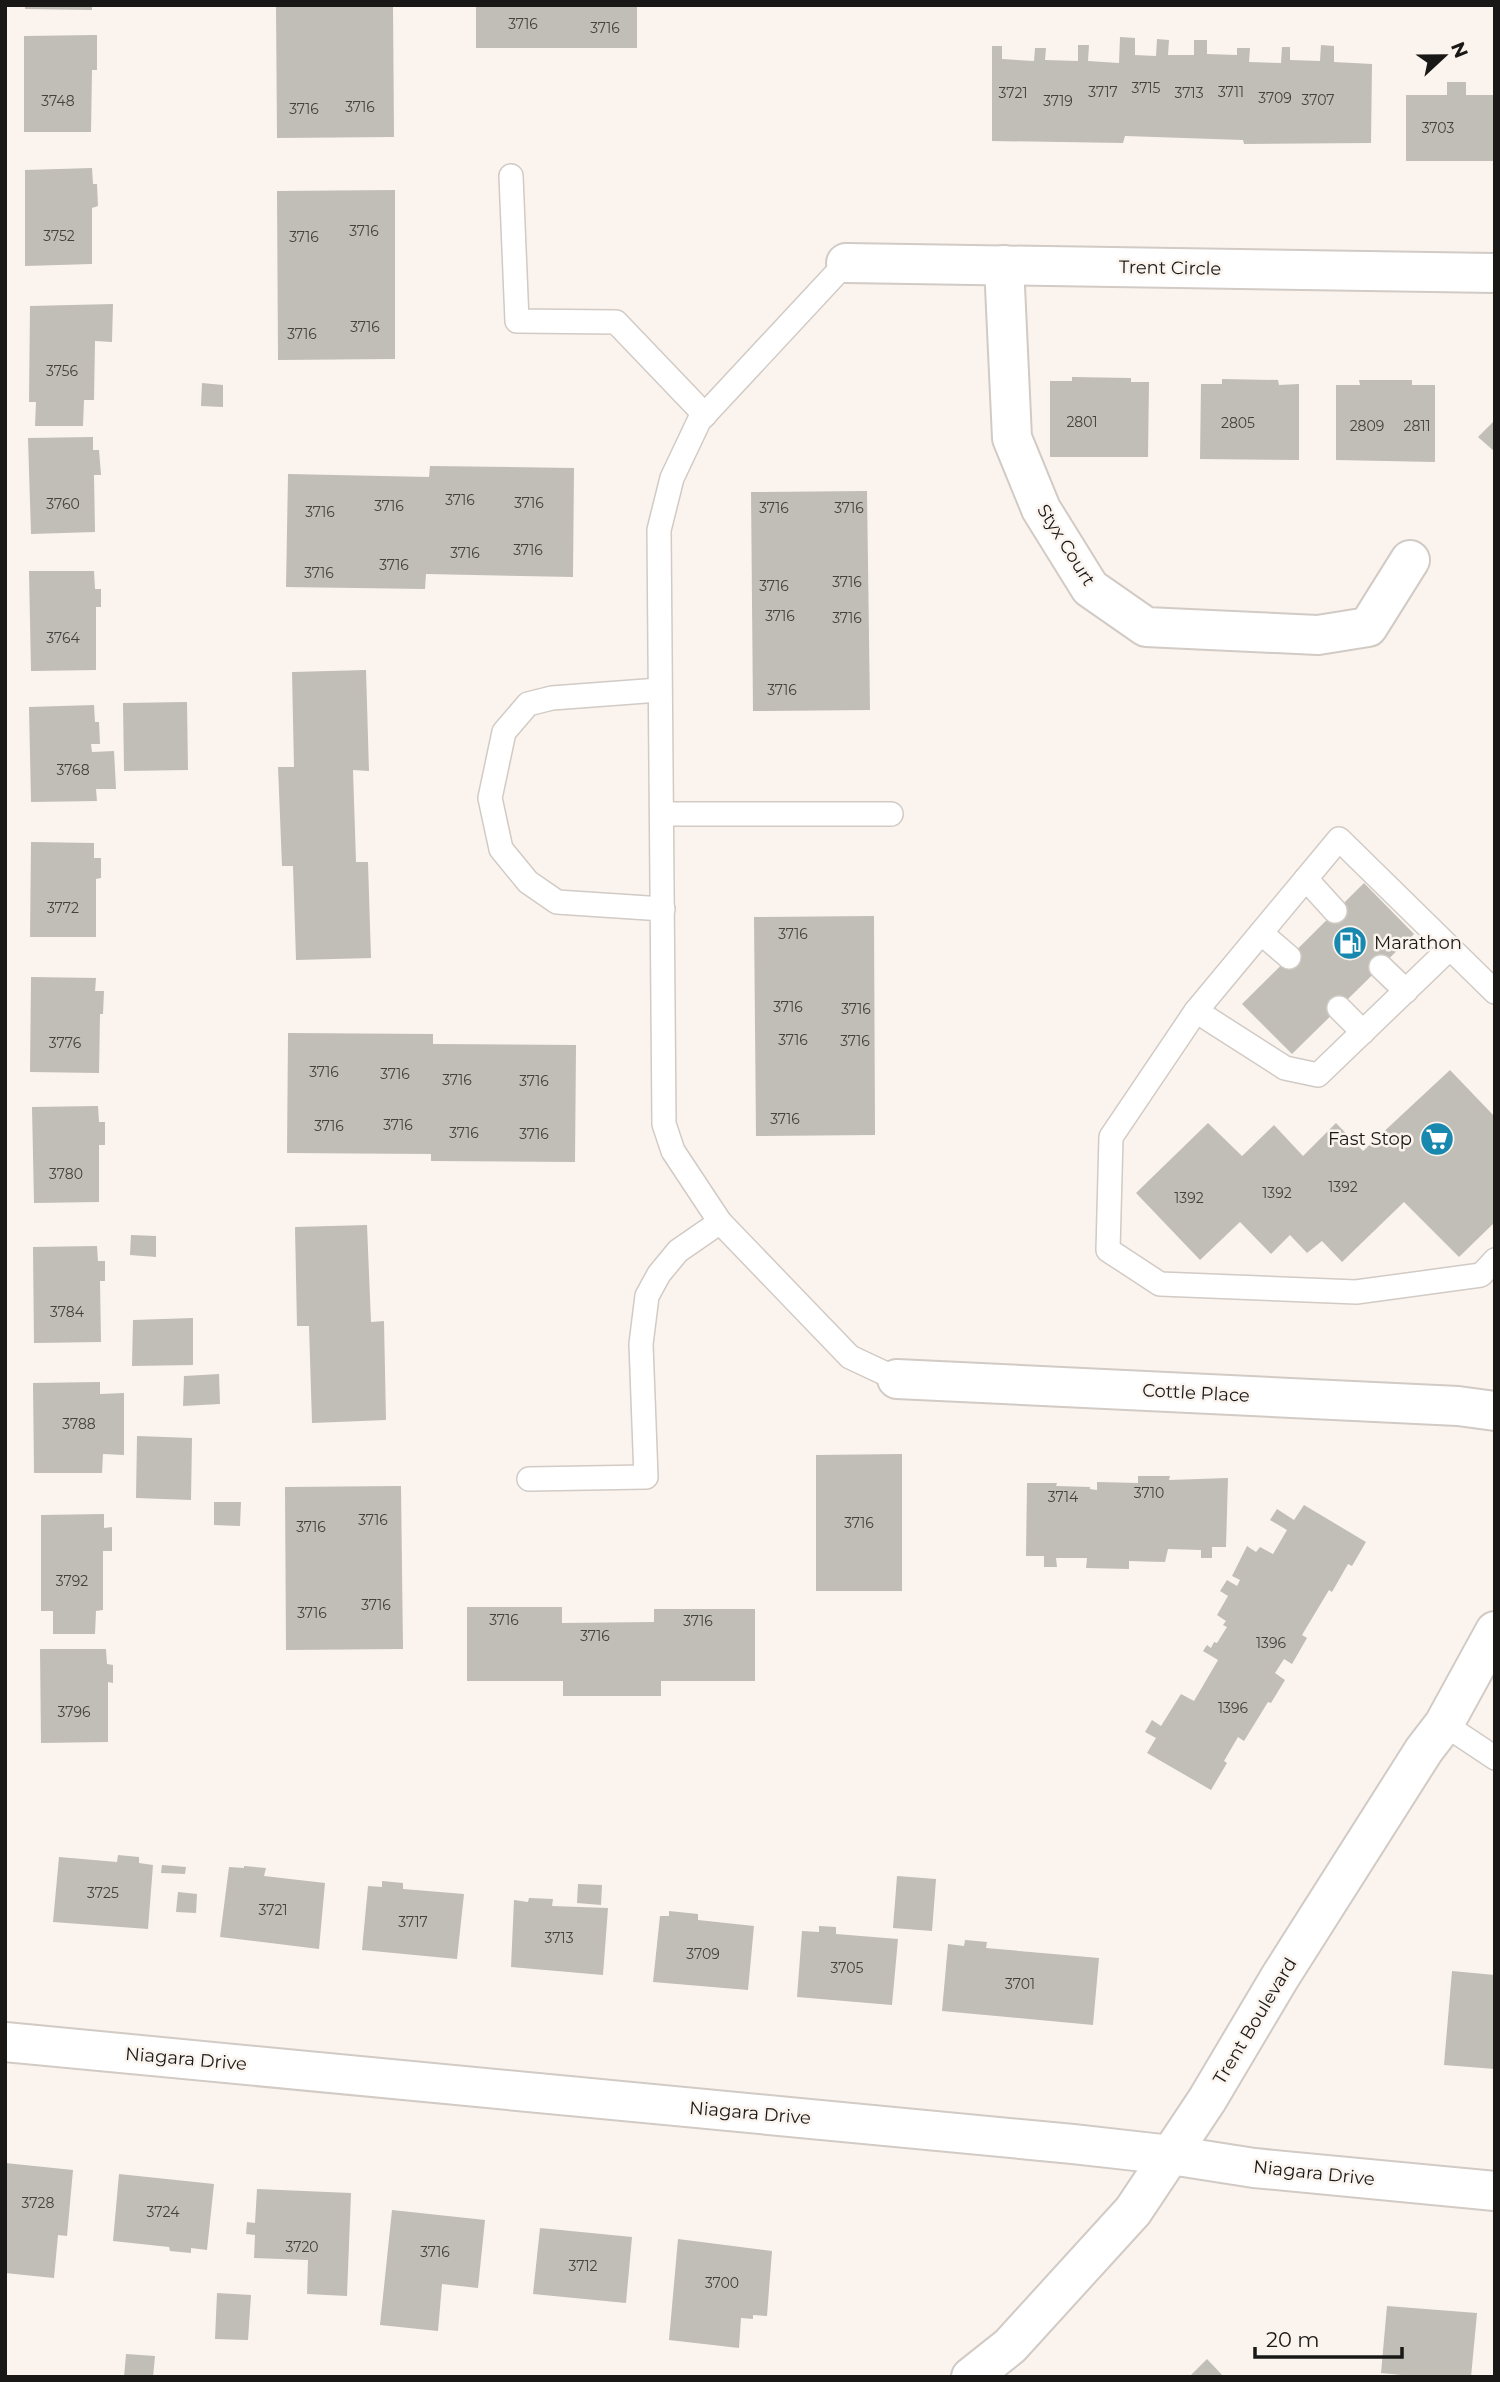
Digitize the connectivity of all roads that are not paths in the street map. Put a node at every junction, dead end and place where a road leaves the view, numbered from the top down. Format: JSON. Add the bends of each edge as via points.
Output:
{"nodes":[{"id":1,"x":511,"y":176,"type":"dead end"},
{"id":2,"x":846,"y":263,"type":"joint"},
{"id":3,"x":1004,"y":265,"type":"junction"},
{"id":4,"x":1495,"y":273,"type":"edge"},
{"id":5,"x":705,"y":415,"type":"junction"},
{"id":6,"x":1410,"y":560,"type":"dead end"},
{"id":7,"x":659,"y":690,"type":"junction"},
{"id":8,"x":662,"y":814,"type":"junction"},
{"id":9,"x":891,"y":814,"type":"dead end"},
{"id":10,"x":1306,"y":879,"type":"junction"},
{"id":11,"x":663,"y":909,"type":"junction"},
{"id":12,"x":1335,"y":911,"type":"dead end"},
{"id":13,"x":1261,"y":933,"type":"junction"},
{"id":14,"x":1450,"y":948,"type":"junction"},
{"id":15,"x":1289,"y":957,"type":"dead end"},
{"id":16,"x":1381,"y":967,"type":"dead end"},
{"id":17,"x":1406,"y":991,"type":"junction"},
{"id":18,"x":1495,"y":992,"type":"edge"},
{"id":19,"x":1339,"y":1008,"type":"dead end"},
{"id":20,"x":1196,"y":1011,"type":"junction"},
{"id":21,"x":1363,"y":1032,"type":"junction"},
{"id":22,"x":720,"y":1222,"type":"junction"},
{"id":23,"x":1495,"y":1260,"type":"edge"},
{"id":24,"x":897,"y":1379,"type":"joint"},
{"id":25,"x":1495,"y":1411,"type":"edge"},
{"id":26,"x":529,"y":1479,"type":"dead end"},
{"id":27,"x":1495,"y":1631,"type":"edge"},
{"id":28,"x":1444,"y":1724,"type":"junction"},
{"id":29,"x":1495,"y":1758,"type":"edge"},
{"id":30,"x":5,"y":2042,"type":"edge"},
{"id":31,"x":1171,"y":2155,"type":"junction"},
{"id":32,"x":1495,"y":2191,"type":"edge"},
{"id":33,"x":971,"y":2377,"type":"edge"}],
"edges":[{"from":1,"to":5,"type":"lane","via":[[517,321],[616,322]]},
{"from":2,"to":3,"type":"street","name":"Trent Circle"},
{"from":2,"to":5,"type":"lane"},
{"from":3,"to":4,"type":"street","name":"Trent Circle"},
{"from":3,"to":6,"type":"street","name":"Styx Court","via":[[1012,438],[1041,509],[1090,588],[1146,627],[1318,635],[1368,627]]},
{"from":5,"to":7,"type":"lane","via":[[672,478],[659,530]]},
{"from":7,"to":8,"type":"lane"},
{"from":7,"to":11,"type":"lane","via":[[528,704],[504,732],[490,798],[502,849],[528,882],[557,902]]},
{"from":8,"to":9,"type":"lane"},
{"from":8,"to":11,"type":"lane"},
{"from":10,"to":12,"type":"lane"},
{"from":10,"to":13,"type":"lane"},
{"from":10,"to":14,"type":"lane","via":[[1339,839]]},
{"from":11,"to":22,"type":"lane","via":[[664,1125],[673,1151]]},
{"from":13,"to":15,"type":"lane"},
{"from":13,"to":20,"type":"lane"},
{"from":14,"to":17,"type":"lane"},
{"from":14,"to":18,"type":"lane"},
{"from":16,"to":17,"type":"lane"},
{"from":17,"to":21,"type":"lane"},
{"from":19,"to":21,"type":"lane"},
{"from":20,"to":21,"type":"lane","via":[[1284,1068],[1318,1075]]},
{"from":20,"to":23,"type":"lane","via":[[1111,1137],[1108,1250],[1160,1284],[1356,1292],[1481,1275]]},
{"from":22,"to":24,"type":"lane","via":[[850,1356]]},
{"from":22,"to":26,"type":"lane","via":[[678,1251],[647,1296],[641,1344],[646,1477]]},
{"from":24,"to":25,"type":"street","name":"Cottle Place"},
{"from":27,"to":28,"type":"street","name":"Trent Boulevard"},
{"from":28,"to":29,"type":"lane"},
{"from":28,"to":31,"type":"street","name":"Trent Boulevard"},
{"from":30,"to":31,"type":"street","name":"Niagara Drive"},
{"from":31,"to":32,"type":"street","name":"Niagara Drive","via":[[1254,2168]]},
{"from":31,"to":33,"type":"street","name":"Trent Boulevard","via":[[1133,2211],[1074,2277],[1010,2346]]}]}
